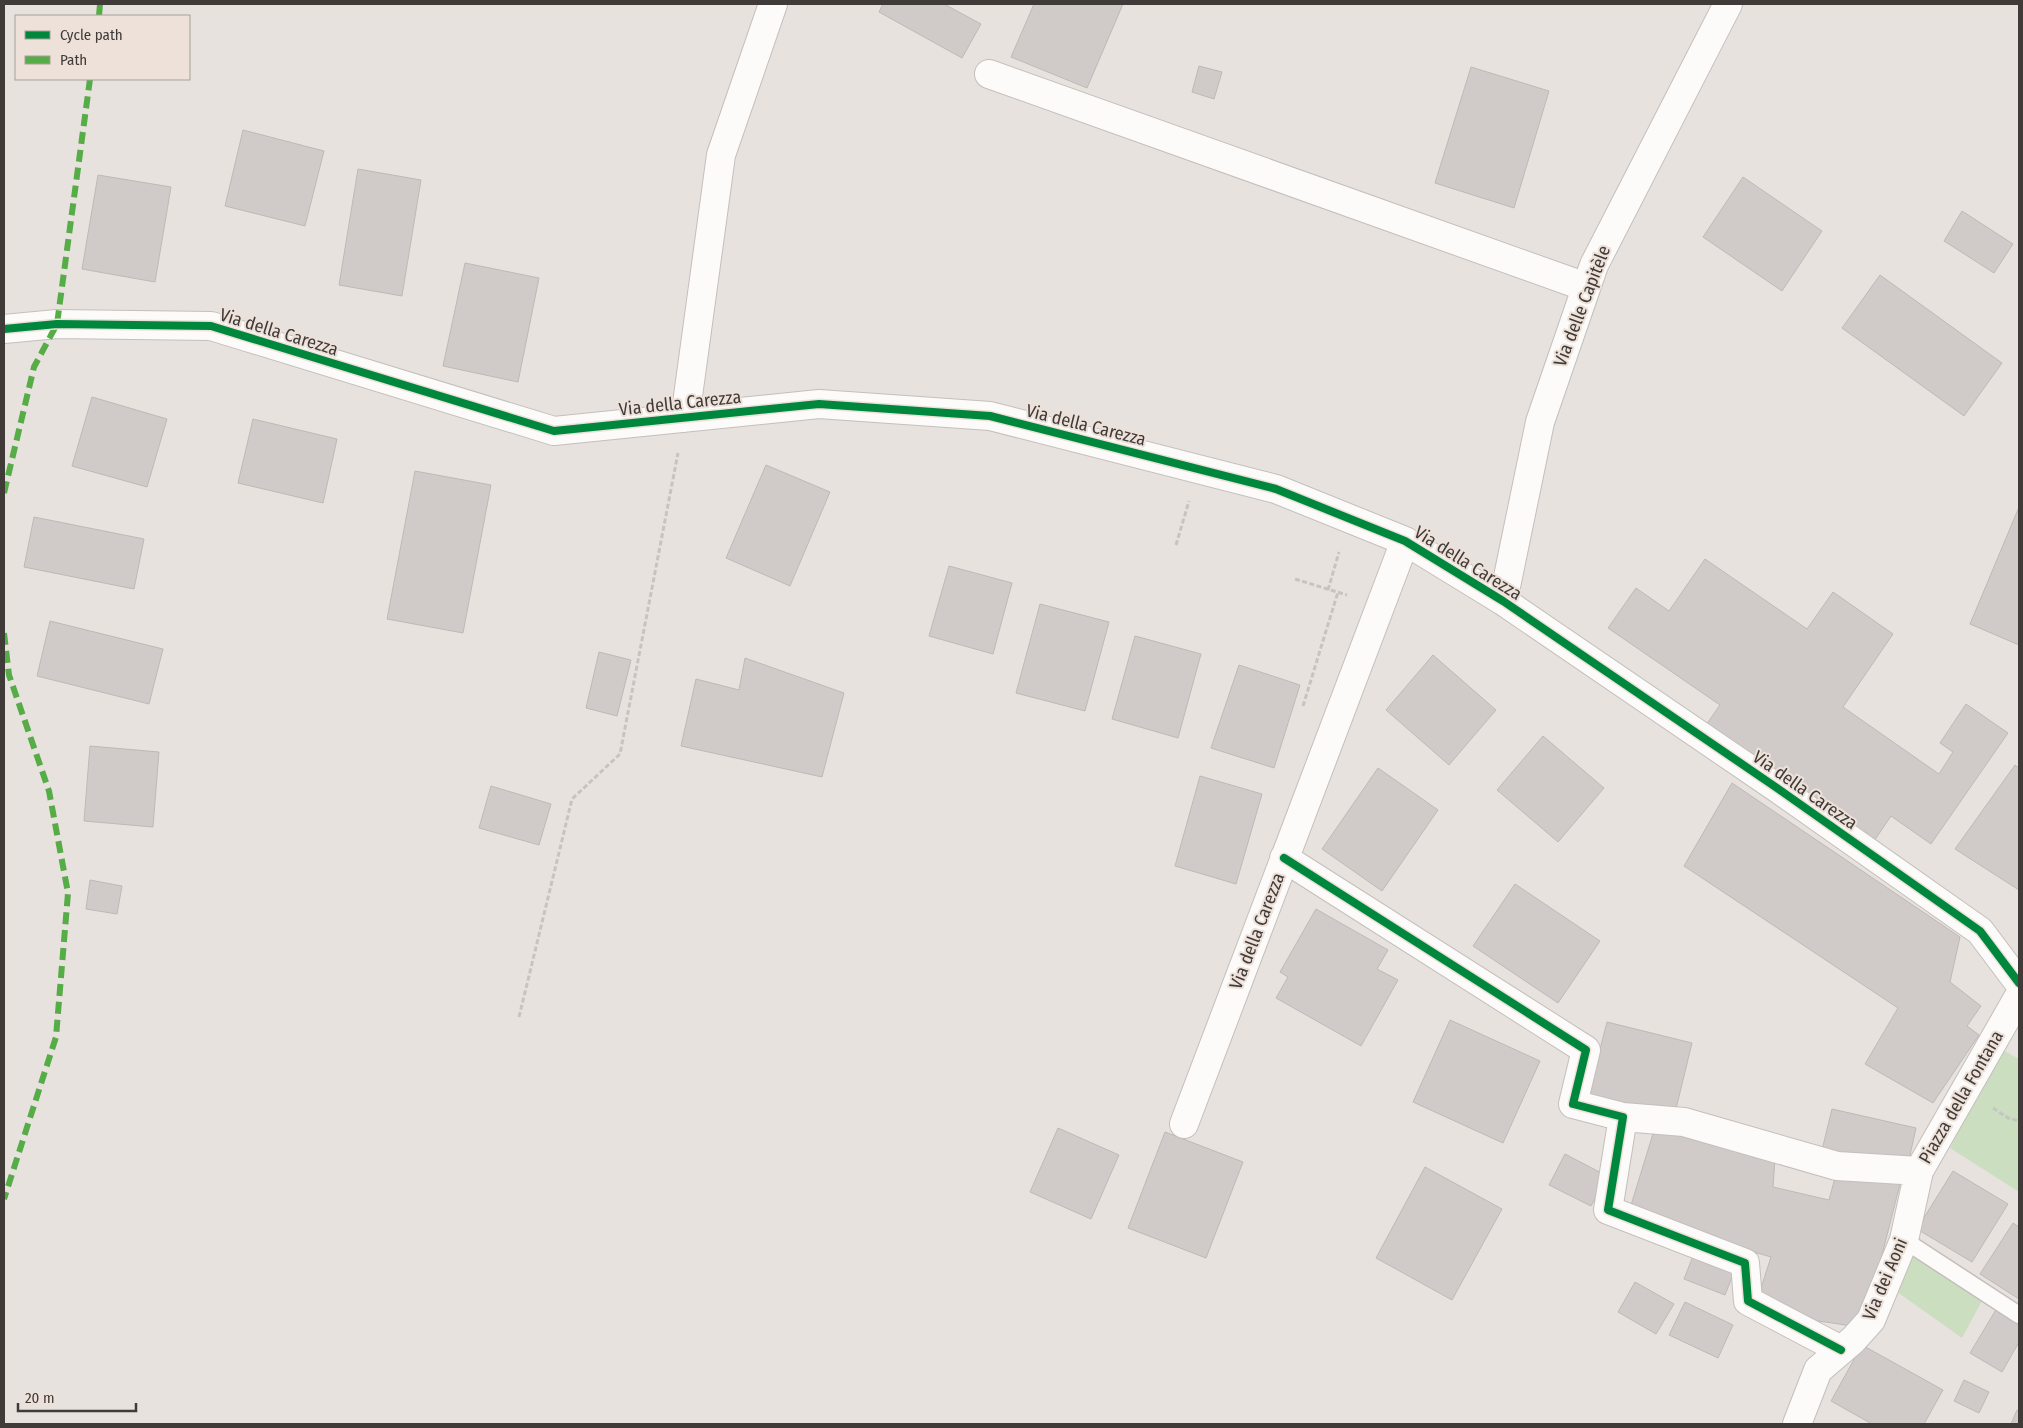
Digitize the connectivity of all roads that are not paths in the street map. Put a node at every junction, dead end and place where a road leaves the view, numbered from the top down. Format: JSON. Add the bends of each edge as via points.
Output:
{"nodes":[{"id":1,"x":773,"y":4,"type":"edge"},
{"id":2,"x":1728,"y":4,"type":"edge"},
{"id":3,"x":988,"y":74,"type":"dead end"},
{"id":4,"x":1586,"y":287,"type":"junction"},
{"id":5,"x":4,"y":329,"type":"edge"},
{"id":6,"x":685,"y":418,"type":"junction"},
{"id":7,"x":1405,"y":541,"type":"junction"},
{"id":8,"x":1503,"y":601,"type":"junction"},
{"id":9,"x":1284,"y":858,"type":"junction"},
{"id":10,"x":2019,"y":982,"type":"edge"},
{"id":11,"x":2019,"y":996,"type":"edge"},
{"id":12,"x":1623,"y":1117,"type":"junction"},
{"id":13,"x":1184,"y":1124,"type":"dead end"},
{"id":14,"x":1918,"y":1171,"type":"junction"},
{"id":15,"x":1904,"y":1240,"type":"junction"},
{"id":16,"x":2019,"y":1315,"type":"edge"},
{"id":17,"x":1841,"y":1350,"type":"junction"},
{"id":18,"x":1797,"y":1424,"type":"edge"}],
"edges":[{"from":1,"to":6,"type":"street","via":[[721,155]]},
{"from":2,"to":4,"type":"street","name":"Via delle Capitèle","via":[[1594,264]]},
{"from":3,"to":4,"type":"street"},
{"from":4,"to":8,"type":"street","name":"Via delle Capitèle","via":[[1540,422]]},
{"from":5,"to":6,"type":"street","name":"Via della Carezza","via":[[57,324],[210,326],[554,431]]},
{"from":6,"to":7,"type":"street","name":"Via della Carezza","via":[[819,404],[990,416],[1276,489]]},
{"from":7,"to":8,"type":"street","name":"Via della Carezza"},
{"from":7,"to":9,"type":"street","name":"Via della Carezza"},
{"from":8,"to":10,"type":"street","name":"Via della Carezza","via":[[1778,788],[1980,931]]},
{"from":9,"to":12,"type":"street","via":[[1586,1050],[1573,1104]]},
{"from":9,"to":13,"type":"street","name":"Via della Carezza"},
{"from":11,"to":14,"type":"street","name":"Piazza della Fontana"},
{"from":12,"to":14,"type":"street","via":[[1684,1122],[1837,1166]]},
{"from":12,"to":17,"type":"street","via":[[1608,1210],[1745,1263],[1748,1301]]},
{"from":14,"to":15,"type":"street","name":"Via dei Aoni"},
{"from":15,"to":16,"type":"lane"},
{"from":15,"to":17,"type":"street","name":"Via dei Aoni","via":[[1871,1320]]},
{"from":17,"to":18,"type":"street","name":"Via dei Aoni","via":[[1818,1370]]}]}
